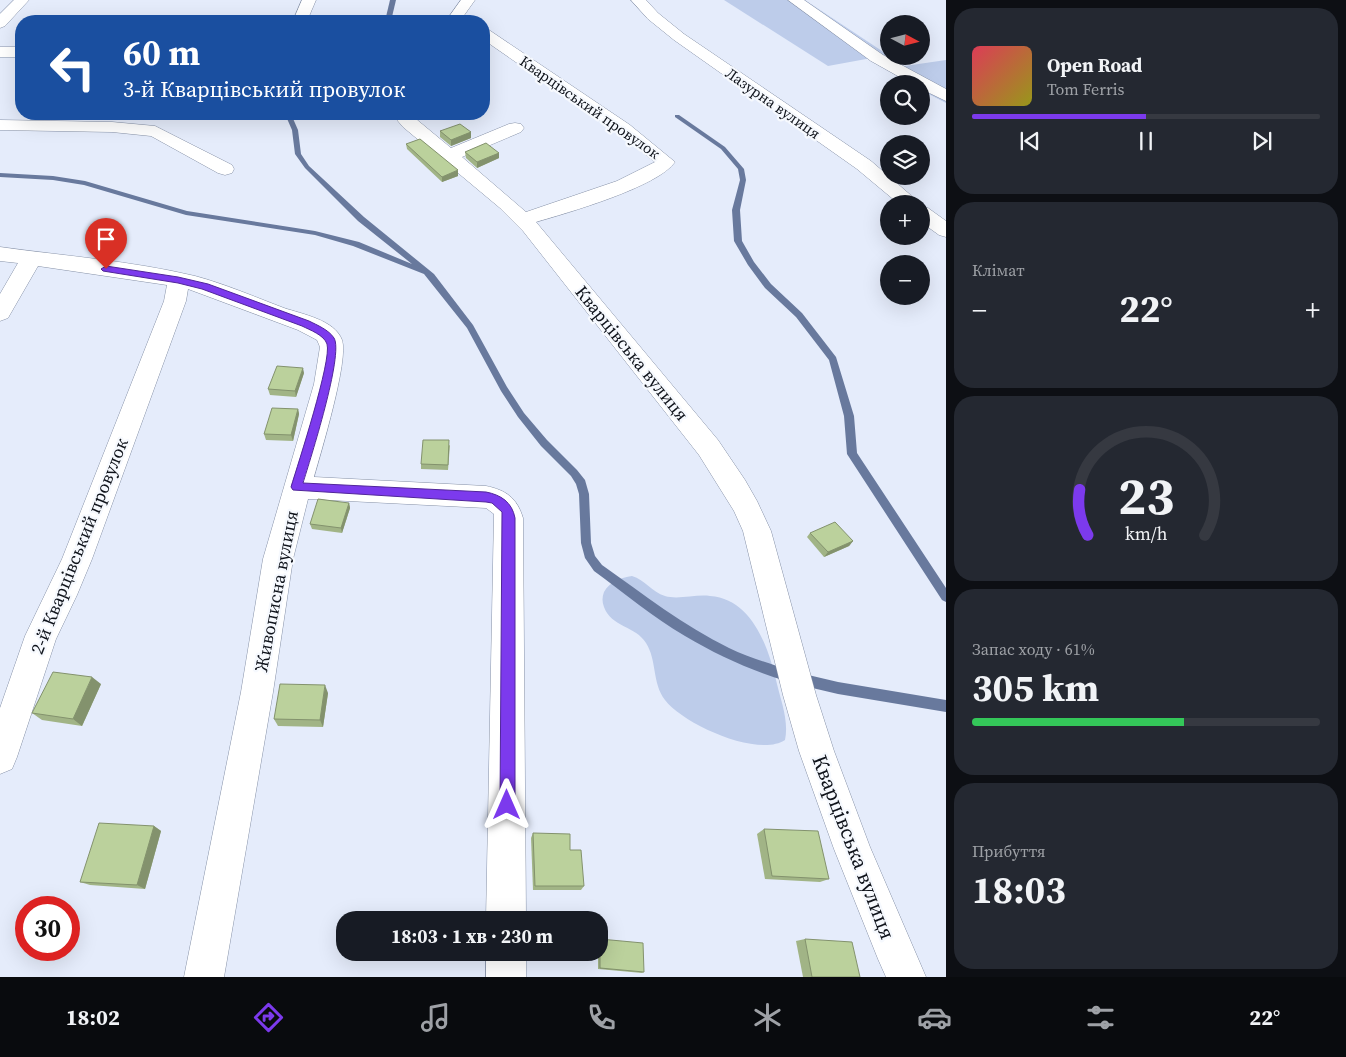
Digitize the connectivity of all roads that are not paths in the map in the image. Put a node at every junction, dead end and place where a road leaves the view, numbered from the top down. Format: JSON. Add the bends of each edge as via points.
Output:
{"nodes":[{"id":1,"x":22,"y":0,"type":"edge"},
{"id":2,"x":310,"y":0,"type":"edge"},
{"id":3,"x":468,"y":0,"type":"edge"},
{"id":4,"x":638,"y":0,"type":"edge"},
{"id":5,"x":795,"y":0,"type":"edge"},
{"id":6,"x":303,"y":15,"type":"edge"},
{"id":7,"x":460,"y":15,"type":"edge"},
{"id":8,"x":0,"y":23,"type":"edge"},
{"id":9,"x":490,"y":37,"type":"edge"},
{"id":10,"x":0,"y":52,"type":"edge"},
{"id":11,"x":15,"y":52,"type":"edge"},
{"id":12,"x":946,"y":96,"type":"edge"},
{"id":13,"x":406,"y":120,"type":"edge"},
{"id":14,"x":0,"y":124,"type":"edge"},
{"id":15,"x":515,"y":128,"type":"dead end"},
{"id":16,"x":449,"y":156,"type":"junction"},
{"id":17,"x":226,"y":169,"type":"dead end"},
{"id":18,"x":900,"y":195,"type":"edge"},
{"id":19,"x":523,"y":219,"type":"junction"},
{"id":20,"x":930,"y":219,"type":"edge"},
{"id":21,"x":946,"y":232,"type":"edge"},
{"id":22,"x":0,"y":254,"type":"edge"},
{"id":23,"x":31,"y":259,"type":"junction"},
{"id":24,"x":178,"y":280,"type":"junction"},
{"id":25,"x":0,"y":313,"type":"edge"},
{"id":26,"x":297,"y":487,"type":"junction"},
{"id":27,"x":0,"y":757,"type":"edge"},
{"id":28,"x":506,"y":911,"type":"edge"},
{"id":29,"x":506,"y":961,"type":"edge"},
{"id":30,"x":204,"y":977,"type":"edge"},
{"id":31,"x":506,"y":977,"type":"edge"},
{"id":32,"x":906,"y":977,"type":"edge"}],
"edges":[{"from":1,"to":8,"type":"street"},
{"from":2,"to":6,"type":"street"},
{"from":3,"to":7,"type":"street"},
{"from":4,"to":18,"type":"street","name":"Лазурна вулиця","via":[[674,33],[864,165]]},
{"from":5,"to":12,"type":"street","via":[[877,58]]},
{"from":9,"to":19,"type":"street","name":"Кварцівський провулок","via":[[666,162],[663,167],[581,202]]},
{"from":10,"to":11,"type":"street"},
{"from":13,"to":16,"type":"street","name":"Кварцівська вулиця"},
{"from":14,"to":17,"type":"street","via":[[155,131]]},
{"from":15,"to":16,"type":"street"},
{"from":16,"to":19,"type":"street","name":"Кварцівська вулиця"},
{"from":19,"to":32,"type":"street","name":"Кварцівська вулиця","via":[[690,424],[750,514],[806,716],[837,811]]},
{"from":20,"to":21,"type":"street"},
{"from":22,"to":23,"type":"street","name":"Живописна вулиця"},
{"from":23,"to":24,"type":"street","name":"Живописна вулиця"},
{"from":23,"to":25,"type":"street"},
{"from":24,"to":26,"type":"street","name":"Живописна вулиця","via":[[205,286],[306,324],[330,339],[332,347],[326,384]]},
{"from":24,"to":27,"type":"street","name":"2-й Кварцівський провулок","via":[[175,301],[78,559],[40,636]]},
{"from":26,"to":28,"type":"street","via":[[486,497],[496,499],[508,510]]},
{"from":26,"to":30,"type":"street","name":"Живописна вулиця","via":[[278,559],[257,692]]},
{"from":29,"to":31,"type":"street"}]}
